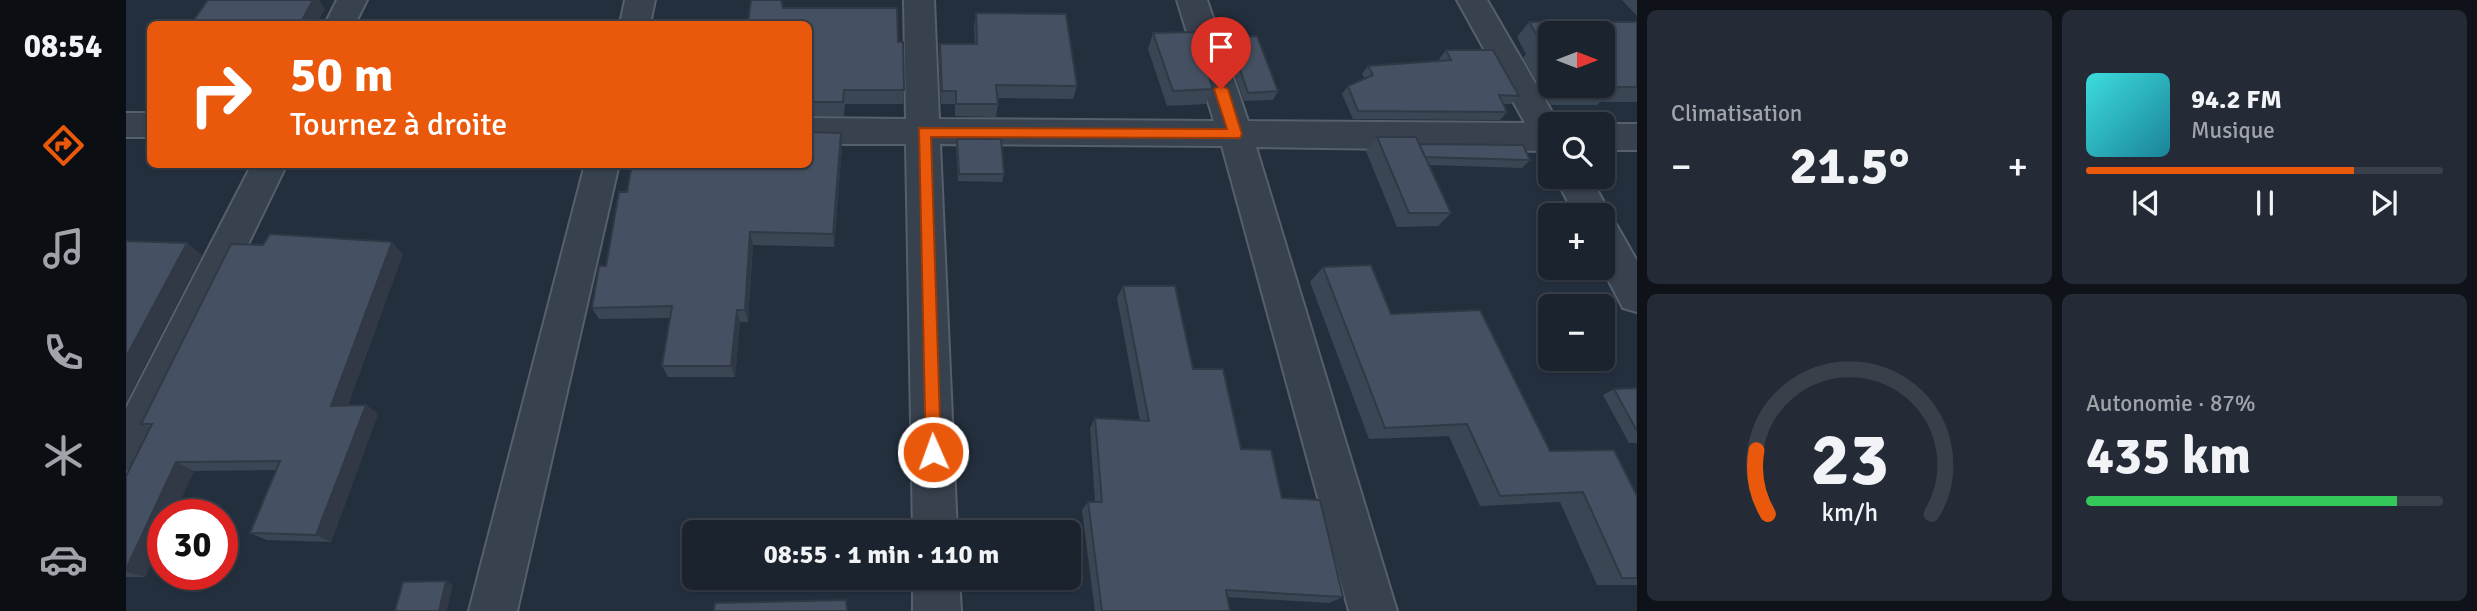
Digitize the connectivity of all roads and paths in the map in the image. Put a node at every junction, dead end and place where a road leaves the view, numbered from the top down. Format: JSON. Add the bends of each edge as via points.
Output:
{"nodes":[{"id":1,"x":352,"y":0,"type":"edge"},
{"id":2,"x":640,"y":0,"type":"edge"},
{"id":3,"x":919,"y":0,"type":"edge"},
{"id":4,"x":1192,"y":0,"type":"edge"},
{"id":5,"x":1472,"y":0,"type":"edge"},
{"id":6,"x":342,"y":21,"type":"edge"},
{"id":7,"x":636,"y":21,"type":"edge"},
{"id":8,"x":1538,"y":116,"type":"edge"},
{"id":9,"x":126,"y":125,"type":"edge"},
{"id":10,"x":147,"y":125,"type":"edge"},
{"id":11,"x":812,"y":131,"type":"edge"},
{"id":12,"x":924,"y":132,"type":"junction"},
{"id":13,"x":1236,"y":134,"type":"junction"},
{"id":14,"x":1538,"y":137,"type":"edge"},
{"id":15,"x":1615,"y":137,"type":"edge"},
{"id":16,"x":1637,"y":137,"type":"edge"},
{"id":17,"x":268,"y":168,"type":"edge"},
{"id":18,"x":601,"y":168,"type":"edge"},
{"id":19,"x":1615,"y":256,"type":"edge"},
{"id":20,"x":1637,"y":296,"type":"edge"},
{"id":21,"x":126,"y":451,"type":"edge"},
{"id":22,"x":935,"y":520,"type":"edge"},
{"id":23,"x":936,"y":590,"type":"edge"},
{"id":24,"x":493,"y":611,"type":"edge"},
{"id":25,"x":937,"y":611,"type":"edge"},
{"id":26,"x":1373,"y":611,"type":"edge"}],
"edges":[{"from":1,"to":6,"type":"street"},
{"from":2,"to":7,"type":"street"},
{"from":3,"to":12,"type":"street"},
{"from":4,"to":13,"type":"street"},
{"from":5,"to":8,"type":"street"},
{"from":9,"to":10,"type":"street"},
{"from":11,"to":12,"type":"street"},
{"from":12,"to":13,"type":"street"},
{"from":12,"to":22,"type":"street"},
{"from":13,"to":14,"type":"street"},
{"from":13,"to":26,"type":"street"},
{"from":15,"to":16,"type":"street"},
{"from":17,"to":21,"type":"street"},
{"from":18,"to":24,"type":"street"},
{"from":19,"to":20,"type":"street"},
{"from":23,"to":25,"type":"street"}]}
